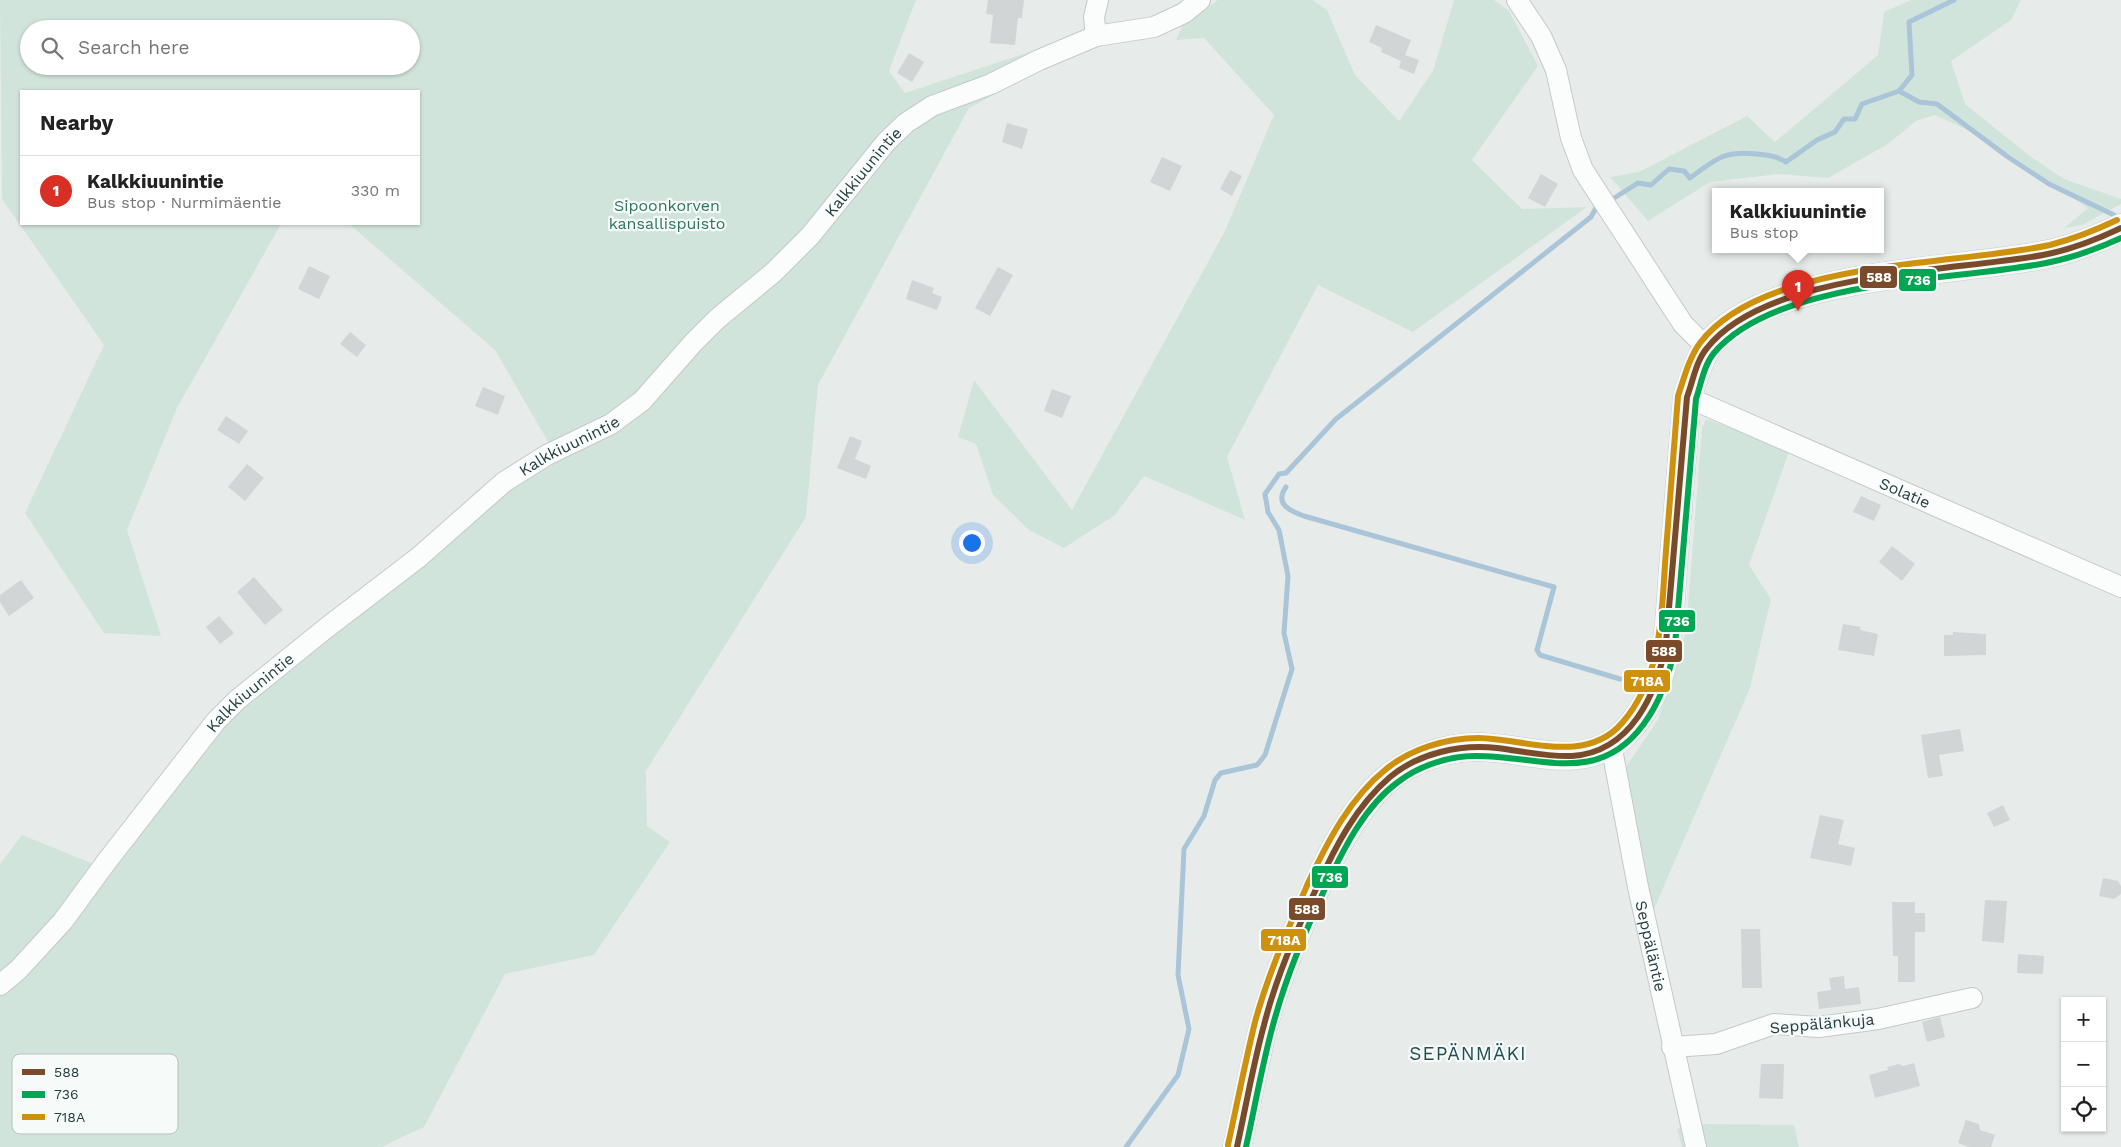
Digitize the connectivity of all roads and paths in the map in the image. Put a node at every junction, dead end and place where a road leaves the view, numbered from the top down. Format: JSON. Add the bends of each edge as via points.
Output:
{"nodes":[{"id":1,"x":1098,"y":0,"type":"edge"},
{"id":2,"x":1200,"y":0,"type":"edge"},
{"id":3,"x":1517,"y":0,"type":"edge"},
{"id":4,"x":1096,"y":36,"type":"junction"},
{"id":5,"x":2121,"y":228,"type":"edge"},
{"id":6,"x":1707,"y":348,"type":"junction"},
{"id":7,"x":1687,"y":397,"type":"junction"},
{"id":8,"x":2121,"y":587,"type":"edge"},
{"id":9,"x":1611,"y":744,"type":"junction"},
{"id":10,"x":0,"y":985,"type":"edge"},
{"id":11,"x":1972,"y":998,"type":"dead end"},
{"id":12,"x":1672,"y":1046,"type":"junction"},
{"id":13,"x":1237,"y":1147,"type":"edge"},
{"id":14,"x":1696,"y":1147,"type":"edge"}],
"edges":[{"from":1,"to":4,"type":"street","via":[[1094,17]]},
{"from":2,"to":4,"type":"street","name":"Kalkkiuunintie","via":[[1184,13],[1154,26]]},
{"from":3,"to":6,"type":"street","via":[[1541,36],[1556,70],[1571,138],[1583,170],[1683,324]]},
{"from":4,"to":10,"type":"street","name":"Kalkkiuunintie","via":[[991,84],[932,106],[906,123],[887,141],[810,236],[774,272],[705,331],[642,401],[611,424],[547,455],[504,482],[419,557],[237,700],[216,721],[63,921]]},
{"from":5,"to":6,"type":"street","via":[[2074,248],[2042,256],[1851,282],[1800,294],[1743,317]]},
{"from":6,"to":7,"type":"street"},
{"from":7,"to":8,"type":"street","name":"Solatie"},
{"from":7,"to":9,"type":"street","via":[[1668,629],[1660,669],[1655,688],[1642,710]]},
{"from":9,"to":12,"type":"street","name":"Seppäläntie"},
{"from":9,"to":13,"type":"street","via":[[1577,755],[1551,757],[1476,747],[1453,749],[1418,760],[1390,777],[1367,802],[1332,852],[1294,936],[1265,1023]]},
{"from":11,"to":12,"type":"street","name":"Seppälänkuja","via":[[1858,1022],[1819,1026],[1774,1024],[1716,1044]]},
{"from":12,"to":14,"type":"street","name":"Seppäläntie"}]}
